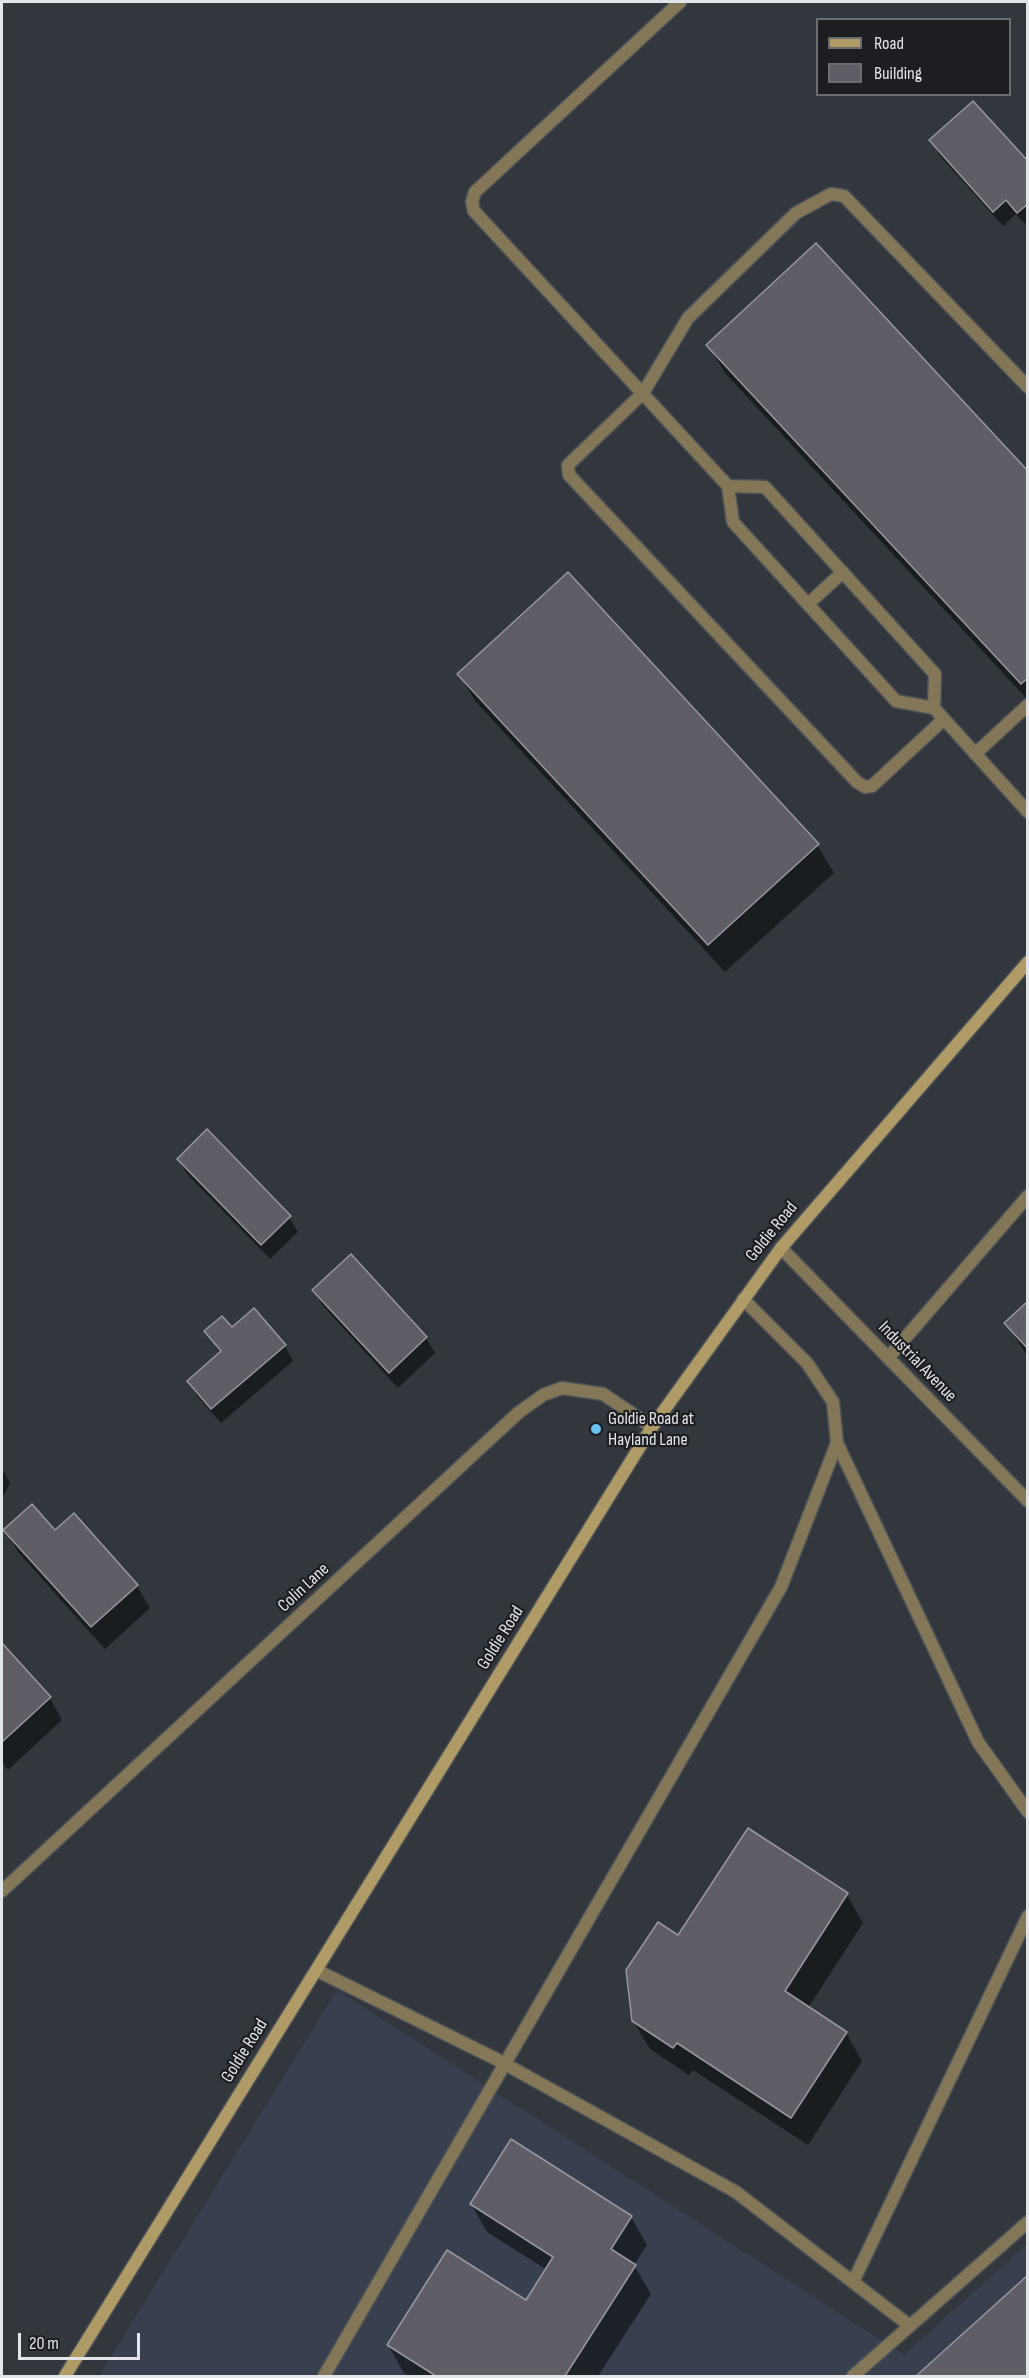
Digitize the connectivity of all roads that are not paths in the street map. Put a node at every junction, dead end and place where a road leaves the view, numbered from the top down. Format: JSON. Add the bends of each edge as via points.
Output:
{"nodes":[{"id":1,"x":680,"y":2,"type":"edge"},
{"id":2,"x":1028,"y":387,"type":"edge"},
{"id":3,"x":643,"y":393,"type":"junction"},
{"id":4,"x":728,"y":486,"type":"junction"},
{"id":5,"x":843,"y":572,"type":"junction"},
{"id":6,"x":808,"y":604,"type":"junction"},
{"id":7,"x":1028,"y":705,"type":"edge"},
{"id":8,"x":934,"y":708,"type":"junction"},
{"id":9,"x":944,"y":718,"type":"junction"},
{"id":10,"x":975,"y":754,"type":"junction"},
{"id":11,"x":1028,"y":812,"type":"edge"},
{"id":12,"x":1028,"y":962,"type":"edge"},
{"id":13,"x":1028,"y":1196,"type":"edge"},
{"id":14,"x":781,"y":1248,"type":"junction"},
{"id":15,"x":743,"y":1299,"type":"junction"},
{"id":16,"x":888,"y":1358,"type":"junction"},
{"id":17,"x":652,"y":1427,"type":"junction"},
{"id":18,"x":837,"y":1443,"type":"junction"},
{"id":19,"x":1028,"y":1501,"type":"edge"},
{"id":20,"x":1028,"y":1812,"type":"edge"},
{"id":21,"x":2,"y":1891,"type":"edge"},
{"id":22,"x":1028,"y":1916,"type":"edge"},
{"id":23,"x":316,"y":1970,"type":"junction"},
{"id":24,"x":505,"y":2064,"type":"junction"},
{"id":25,"x":1028,"y":2222,"type":"edge"},
{"id":26,"x":853,"y":2282,"type":"junction"},
{"id":27,"x":910,"y":2326,"type":"junction"},
{"id":28,"x":65,"y":2376,"type":"edge"},
{"id":29,"x":324,"y":2376,"type":"edge"},
{"id":30,"x":853,"y":2376,"type":"edge"}],
"edges":[{"from":1,"to":3,"type":"street","via":[[475,192],[471,202],[474,211]]},
{"from":2,"to":3,"type":"street","via":[[844,196],[831,194],[796,213],[688,318]]},
{"from":3,"to":4,"type":"street"},
{"from":3,"to":9,"type":"street","via":[[568,465],[569,476],[857,782],[872,786]]},
{"from":4,"to":5,"type":"street","via":[[765,487]]},
{"from":4,"to":6,"type":"street","via":[[733,522]]},
{"from":5,"to":6,"type":"street"},
{"from":5,"to":8,"type":"street","via":[[935,674]]},
{"from":6,"to":8,"type":"street","via":[[896,701]]},
{"from":7,"to":10,"type":"street"},
{"from":8,"to":9,"type":"street"},
{"from":9,"to":10,"type":"street"},
{"from":10,"to":11,"type":"street"},
{"from":12,"to":14,"type":"street","name":"Goldie Road"},
{"from":13,"to":16,"type":"street"},
{"from":14,"to":15,"type":"street","name":"Goldie Road"},
{"from":14,"to":16,"type":"street","name":"Industrial Avenue"},
{"from":15,"to":17,"type":"street","name":"Goldie Road"},
{"from":15,"to":18,"type":"street","via":[[807,1363],[833,1402]]},
{"from":16,"to":19,"type":"street","name":"Industrial Avenue"},
{"from":17,"to":21,"type":"street","name":"Colin Lane","via":[[603,1394],[562,1388],[543,1395],[518,1413]]},
{"from":17,"to":23,"type":"street","name":"Goldie Road"},
{"from":18,"to":20,"type":"street","via":[[978,1742]]},
{"from":18,"to":24,"type":"street","via":[[781,1587]]},
{"from":22,"to":26,"type":"street"},
{"from":23,"to":24,"type":"street"},
{"from":23,"to":28,"type":"street","name":"Goldie Road"},
{"from":24,"to":26,"type":"street","via":[[736,2192]]},
{"from":24,"to":29,"type":"street"},
{"from":25,"to":27,"type":"street"},
{"from":26,"to":27,"type":"street"},
{"from":27,"to":30,"type":"street"}]}
